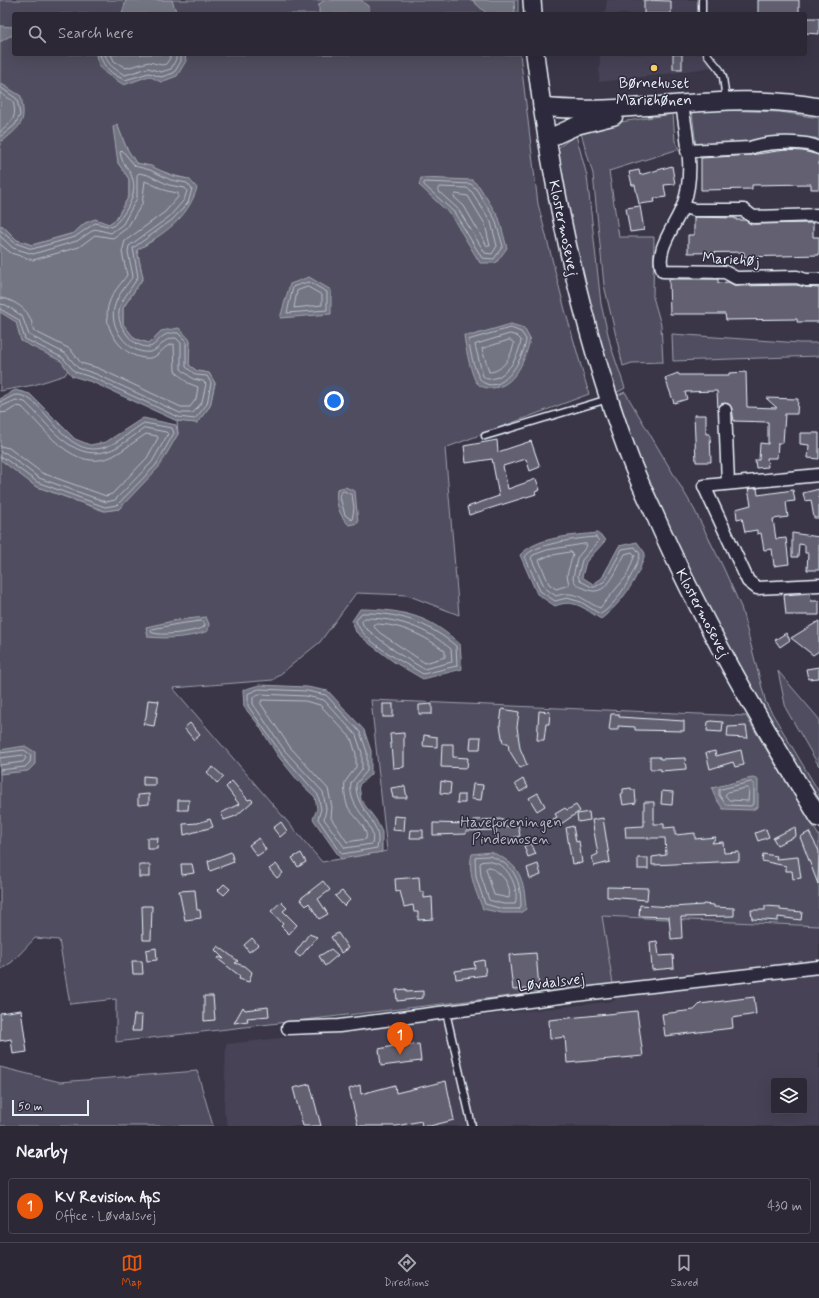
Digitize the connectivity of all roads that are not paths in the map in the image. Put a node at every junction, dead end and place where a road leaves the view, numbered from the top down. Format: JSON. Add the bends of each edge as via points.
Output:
{"nodes":[{"id":1,"x":532,"y":0,"type":"edge"},
{"id":2,"x":702,"y":0,"type":"edge"},
{"id":3,"x":533,"y":12,"type":"edge"},
{"id":4,"x":702,"y":12,"type":"edge"},
{"id":5,"x":536,"y":56,"type":"edge"},
{"id":6,"x":708,"y":56,"type":"edge"},
{"id":7,"x":726,"y":100,"type":"junction"},
{"id":8,"x":682,"y":103,"type":"junction"},
{"id":9,"x":648,"y":105,"type":"junction"},
{"id":10,"x":542,"y":107,"type":"junction"},
{"id":11,"x":819,"y":107,"type":"edge"},
{"id":12,"x":547,"y":139,"type":"junction"},
{"id":13,"x":819,"y":148,"type":"edge"},
{"id":14,"x":688,"y":151,"type":"junction"},
{"id":15,"x":683,"y":207,"type":"junction"},
{"id":16,"x":819,"y":215,"type":"edge"},
{"id":17,"x":819,"y":280,"type":"edge"},
{"id":18,"x":609,"y":398,"type":"junction"},
{"id":19,"x":725,"y":410,"type":"dead end"},
{"id":20,"x":485,"y":436,"type":"dead end"},
{"id":21,"x":819,"y":475,"type":"edge"},
{"id":22,"x":728,"y":483,"type":"junction"},
{"id":23,"x":819,"y":585,"type":"edge"},
{"id":24,"x":819,"y":818,"type":"edge"},
{"id":25,"x":819,"y":967,"type":"edge"},
{"id":26,"x":446,"y":1012,"type":"junction"},
{"id":27,"x":288,"y":1028,"type":"dead end"},
{"id":28,"x":472,"y":1126,"type":"edge"}],
"edges":[{"from":1,"to":3,"type":"main road"},
{"from":2,"to":4,"type":"lane"},
{"from":5,"to":10,"type":"main road","name":"Klostermosevej"},
{"from":6,"to":7,"type":"lane","via":[[723,77]]},
{"from":7,"to":8,"type":"main road"},
{"from":7,"to":11,"type":"main road","via":[[775,101]]},
{"from":8,"to":9,"type":"main road"},
{"from":8,"to":14,"type":"street","name":"Mariehøj"},
{"from":9,"to":10,"type":"main road","via":[[574,110]]},
{"from":9,"to":12,"type":"main road","via":[[639,110],[578,125]]},
{"from":10,"to":12,"type":"main road","name":"Klostermosevej"},
{"from":12,"to":18,"type":"main road","name":"Klostermosevej","via":[[568,251]]},
{"from":13,"to":14,"type":"street","via":[[812,144],[784,144]]},
{"from":14,"to":15,"type":"street","name":"Mariehøj","via":[[690,176]]},
{"from":15,"to":16,"type":"street","via":[[695,210],[744,210],[754,217]]},
{"from":15,"to":17,"type":"street","name":"Mariehøj","via":[[668,234],[660,265],[663,271],[725,272],[736,278],[797,277]]},
{"from":18,"to":20,"type":"lane"},
{"from":18,"to":24,"type":"main road","name":"Klostermosevej","via":[[630,457],[669,549],[717,642]]},
{"from":19,"to":22,"type":"street"},
{"from":21,"to":22,"type":"street"},
{"from":22,"to":23,"type":"street","via":[[704,486],[748,580],[757,588]]},
{"from":25,"to":26,"type":"street","name":"Løvdalsvej"},
{"from":26,"to":27,"type":"street","name":"Løvdalsvej","via":[[339,1026]]},
{"from":26,"to":28,"type":"lane"}]}
